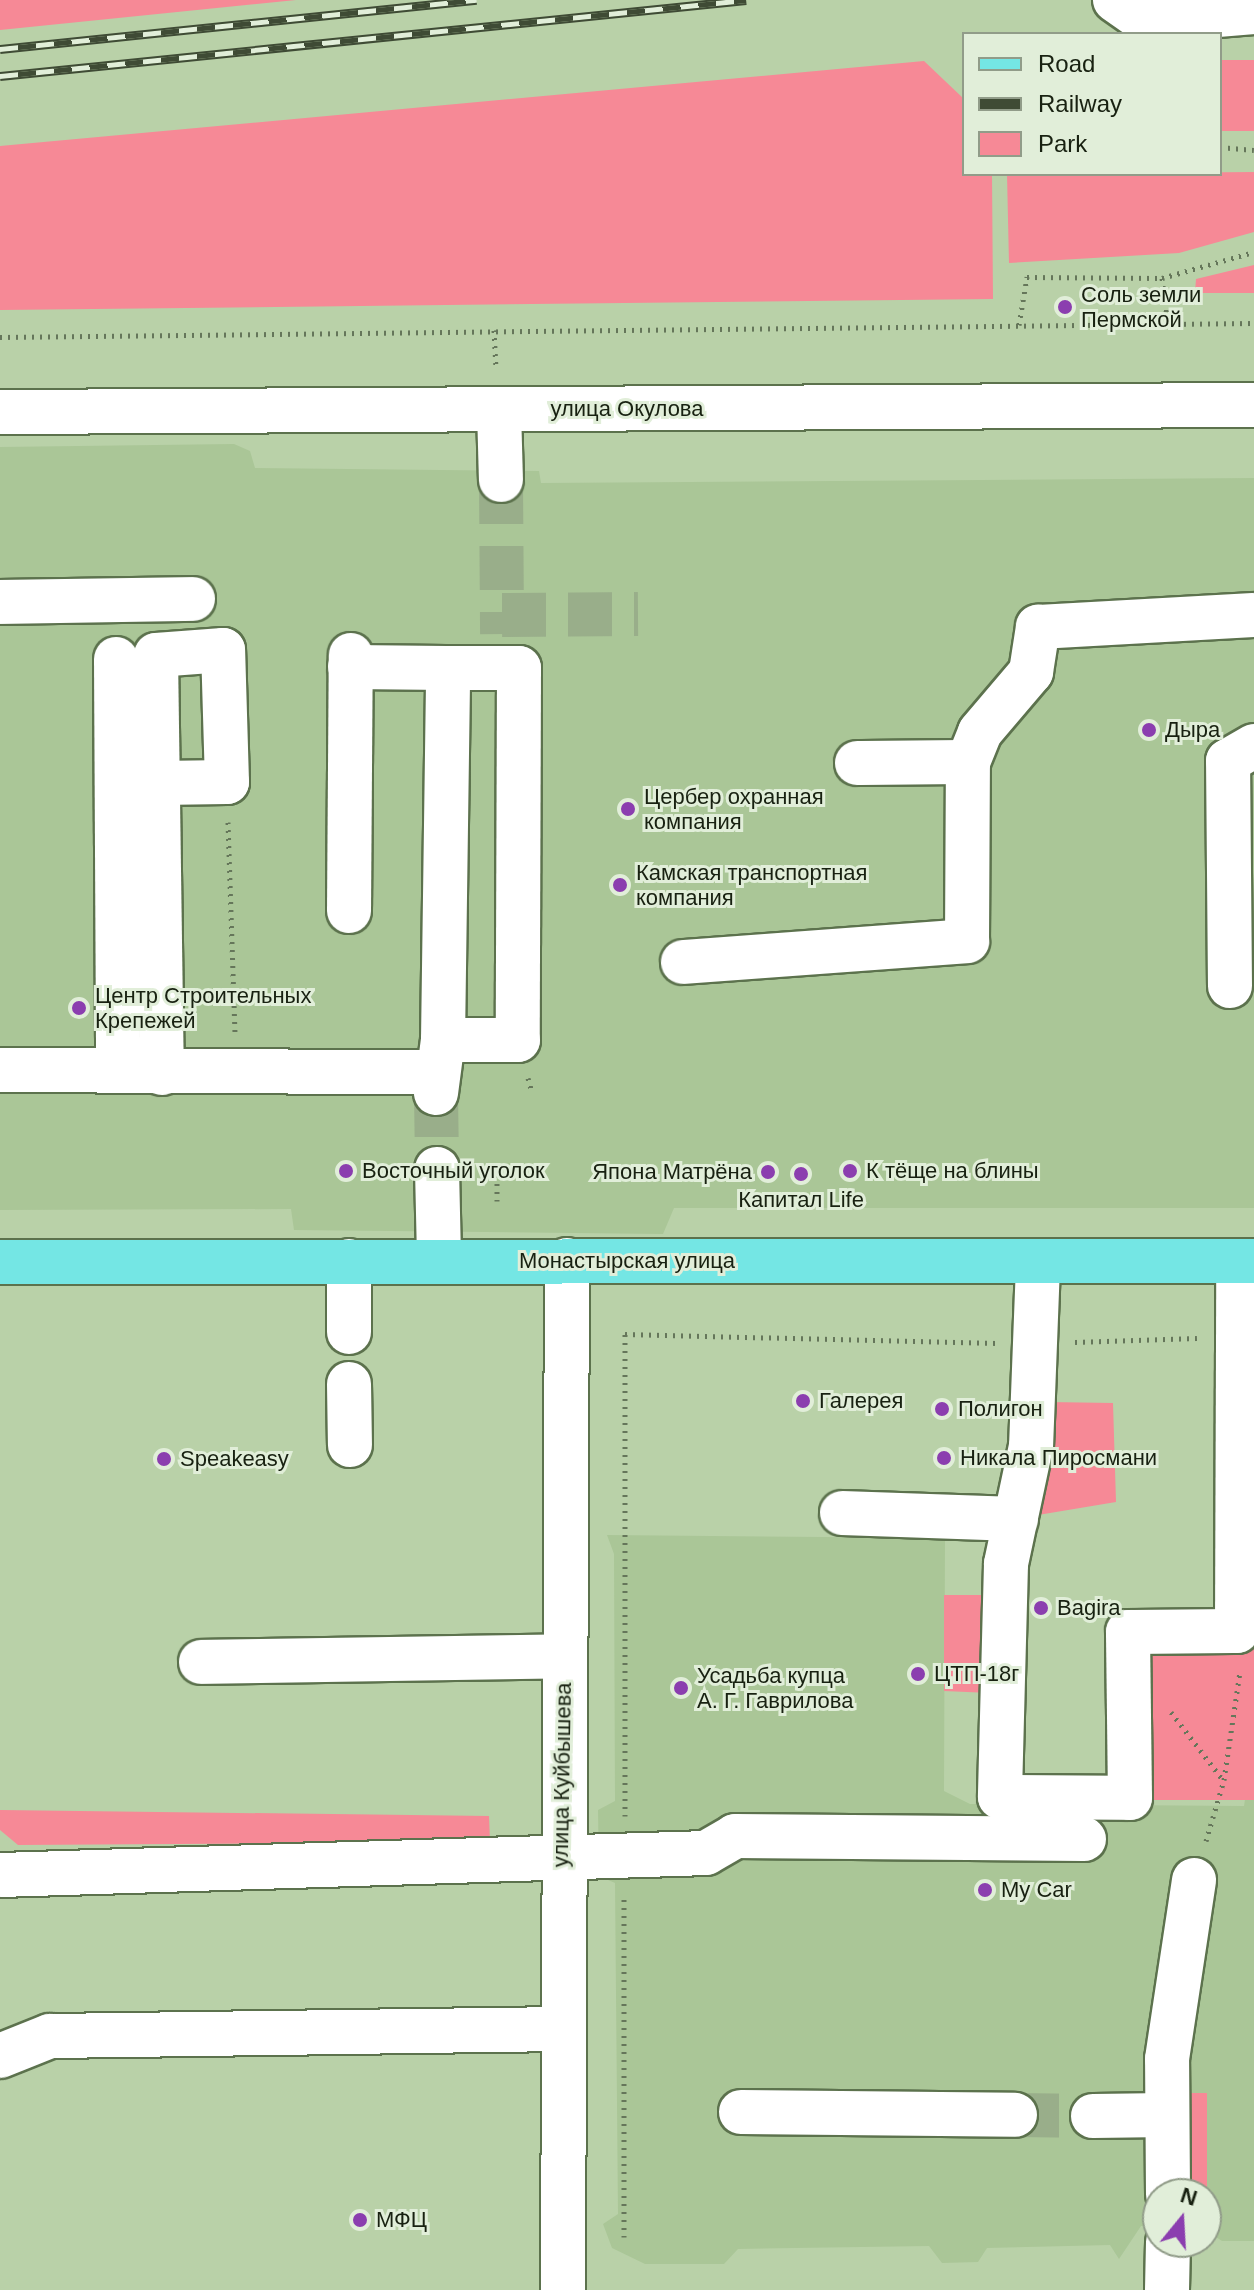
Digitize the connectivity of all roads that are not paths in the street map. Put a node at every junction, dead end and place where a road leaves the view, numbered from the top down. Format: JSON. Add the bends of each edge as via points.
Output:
{"nodes":[{"id":1,"x":1115,"y":0,"type":"edge"},
{"id":2,"x":1254,"y":12,"type":"edge"},
{"id":3,"x":1254,"y":405,"type":"edge"},
{"id":4,"x":499,"y":410,"type":"junction"},
{"id":5,"x":0,"y":412,"type":"edge"},
{"id":6,"x":501,"y":480,"type":"tunnel mouth"},
{"id":7,"x":193,"y":599,"type":"dead end"},
{"id":8,"x":0,"y":602,"type":"edge"},
{"id":9,"x":1254,"y":615,"type":"edge"},
{"id":10,"x":116,"y":659,"type":"dead end"},
{"id":11,"x":448,"y":668,"type":"junction"},
{"id":12,"x":1254,"y":746,"type":"edge"},
{"id":13,"x":968,"y":762,"type":"junction"},
{"id":14,"x":857,"y":763,"type":"dead end"},
{"id":15,"x":159,"y":783,"type":"junction"},
{"id":16,"x":349,"y":911,"type":"dead end"},
{"id":17,"x":683,"y":962,"type":"dead end"},
{"id":18,"x":1230,"y":986,"type":"dead end"},
{"id":19,"x":438,"y":1068,"type":"junction"},
{"id":20,"x":0,"y":1070,"type":"edge"},
{"id":21,"x":118,"y":1071,"type":"junction"},
{"id":22,"x":162,"y":1073,"type":"junction"},
{"id":23,"x":437,"y":1169,"type":"tunnel mouth"},
{"id":24,"x":439,"y":1260,"type":"junction"},
{"id":25,"x":567,"y":1260,"type":"junction"},
{"id":26,"x":349,"y":1261,"type":"junction"},
{"id":27,"x":1246,"y":1261,"type":"edge"},
{"id":28,"x":0,"y":1262,"type":"edge"},
{"id":29,"x":1038,"y":1265,"type":"junction"},
{"id":30,"x":349,"y":1332,"type":"dead end"},
{"id":31,"x":349,"y":1384,"type":"dead end"},
{"id":32,"x":350,"y":1445,"type":"dead end"},
{"id":33,"x":842,"y":1513,"type":"dead end"},
{"id":34,"x":1016,"y":1519,"type":"junction"},
{"id":35,"x":1246,"y":1632,"type":"edge"},
{"id":36,"x":563,"y":1656,"type":"junction"},
{"id":37,"x":201,"y":1662,"type":"dead end"},
{"id":38,"x":1084,"y":1839,"type":"dead end"},
{"id":39,"x":560,"y":1855,"type":"junction"},
{"id":40,"x":0,"y":1875,"type":"edge"},
{"id":41,"x":1194,"y":1880,"type":"road end"},
{"id":42,"x":562,"y":2029,"type":"junction"},
{"id":43,"x":0,"y":2056,"type":"edge"},
{"id":44,"x":741,"y":2112,"type":"dead end"},
{"id":45,"x":1015,"y":2115,"type":"tunnel mouth"},
{"id":46,"x":1167,"y":2115,"type":"junction"},
{"id":47,"x":1093,"y":2116,"type":"tunnel mouth"},
{"id":48,"x":1168,"y":2178,"type":"edge"},
{"id":49,"x":1168,"y":2258,"type":"edge"},
{"id":50,"x":563,"y":2290,"type":"edge"},
{"id":51,"x":1167,"y":2290,"type":"edge"}],
"edges":[{"from":1,"to":2,"type":"street","via":[[1145,21]]},
{"from":3,"to":4,"type":"street","name":"улица Окулова"},
{"from":4,"to":5,"type":"street","name":"улица Окулова"},
{"from":4,"to":6,"type":"street"},
{"from":7,"to":8,"type":"street"},
{"from":9,"to":13,"type":"street","via":[[1038,627],[1031,672],[980,732]]},
{"from":10,"to":21,"type":"street"},
{"from":11,"to":16,"type":"street","via":[[350,661]]},
{"from":11,"to":19,"type":"street"},
{"from":11,"to":19,"type":"street","via":[[502,651],[519,668],[518,1040]]},
{"from":12,"to":18,"type":"street","via":[[1228,761]]},
{"from":13,"to":14,"type":"street"},
{"from":13,"to":17,"type":"street","via":[[967,941]]},
{"from":15,"to":15,"type":"street","via":[[156,655],[223,650],[227,782]]},
{"from":15,"to":22,"type":"street"},
{"from":19,"to":22,"type":"street"},
{"from":20,"to":21,"type":"street"},
{"from":21,"to":22,"type":"street"},
{"from":23,"to":24,"type":"street"},
{"from":24,"to":25,"type":"main road","name":"Монастырская улица"},
{"from":24,"to":26,"type":"main road","name":"Монастырская улица"},
{"from":25,"to":29,"type":"main road","name":"Монастырская улица"},
{"from":25,"to":36,"type":"street","name":"улица Куйбышева"},
{"from":26,"to":28,"type":"main road","name":"Монастырская улица"},
{"from":26,"to":30,"type":"street"},
{"from":27,"to":29,"type":"main road","name":"Монастырская улица"},
{"from":27,"to":35,"type":"street","via":[[1237,1337]]},
{"from":29,"to":34,"type":"street","via":[[1031,1446]]},
{"from":31,"to":32,"type":"street"},
{"from":33,"to":34,"type":"street"},
{"from":34,"to":35,"type":"street","via":[[1006,1564],[1000,1797],[1130,1798],[1128,1632]]},
{"from":36,"to":37,"type":"street"},
{"from":36,"to":39,"type":"street","name":"улица Куйбышева"},
{"from":38,"to":39,"type":"street","via":[[735,1836],[706,1853]]},
{"from":39,"to":40,"type":"street"},
{"from":39,"to":42,"type":"street","name":"улица Куйбышева"},
{"from":41,"to":46,"type":"street","via":[[1167,2059]]},
{"from":42,"to":43,"type":"street","via":[[50,2036]]},
{"from":42,"to":50,"type":"street","name":"улица Куйбышева"},
{"from":44,"to":45,"type":"street"},
{"from":46,"to":47,"type":"street"},
{"from":46,"to":48,"type":"street"},
{"from":49,"to":51,"type":"street"}]}
